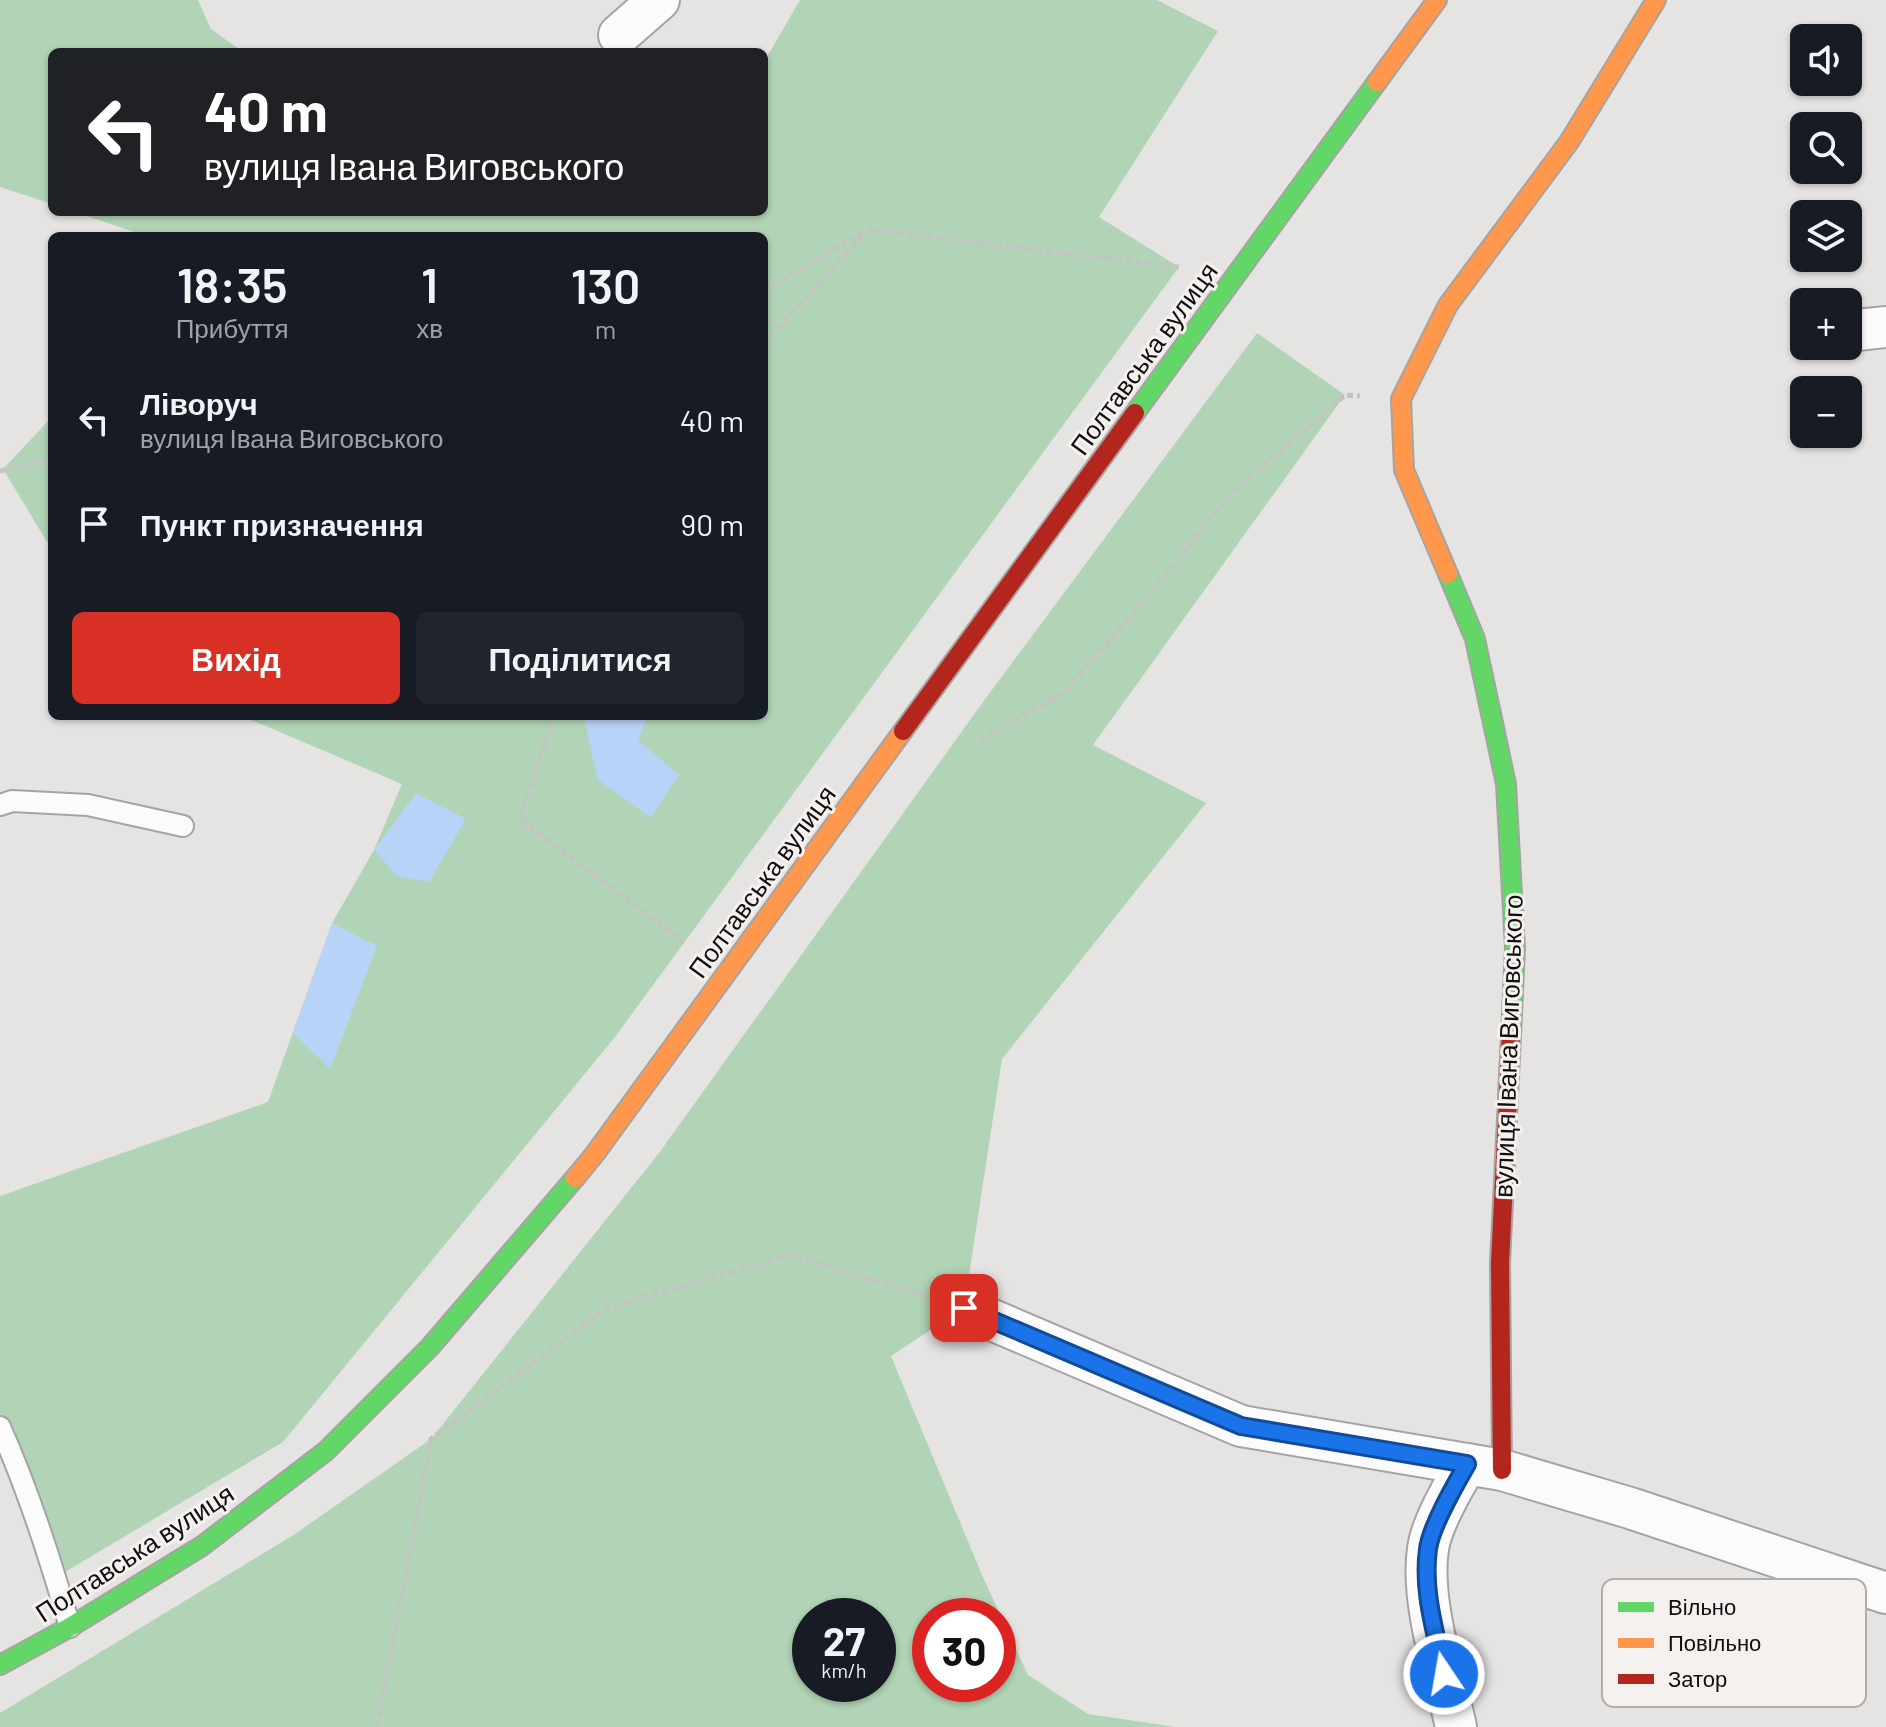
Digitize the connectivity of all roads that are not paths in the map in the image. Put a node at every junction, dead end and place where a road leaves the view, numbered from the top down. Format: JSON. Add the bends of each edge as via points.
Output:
{"nodes":[{"id":1,"x":659,"y":0,"type":"edge"},
{"id":2,"x":1437,"y":0,"type":"edge"},
{"id":3,"x":1656,"y":0,"type":"edge"},
{"id":4,"x":619,"y":35,"type":"dead end"},
{"id":5,"x":1886,"y":327,"type":"edge"},
{"id":6,"x":1862,"y":330,"type":"edge"},
{"id":7,"x":0,"y":805,"type":"edge"},
{"id":8,"x":183,"y":826,"type":"dead end"},
{"id":9,"x":964,"y":1308,"type":"road end"},
{"id":10,"x":0,"y":1427,"type":"edge"},
{"id":11,"x":1484,"y":1467,"type":"junction"},
{"id":12,"x":1844,"y":1579,"type":"edge"},
{"id":13,"x":1866,"y":1586,"type":"edge"},
{"id":14,"x":1886,"y":1593,"type":"edge"},
{"id":15,"x":70,"y":1627,"type":"junction"},
{"id":16,"x":0,"y":1665,"type":"edge"},
{"id":17,"x":1456,"y":1727,"type":"edge"}],
"edges":[{"from":1,"to":4,"type":"street"},
{"from":2,"to":15,"type":"main road","name":"Полтавська вулиця","via":[[594,1155],[430,1347],[326,1451],[202,1546]]},
{"from":3,"to":11,"type":"main road","name":"вулиця Івана Виговського","via":[[1569,142],[1448,305],[1401,399],[1404,470],[1475,639],[1506,784],[1515,948]]},
{"from":5,"to":6,"type":"street"},
{"from":7,"to":8,"type":"lane","via":[[88,805]]},
{"from":9,"to":11,"type":"street","via":[[1241,1426]]},
{"from":10,"to":15,"type":"lane"},
{"from":11,"to":12,"type":"street","via":[[1630,1508]]},
{"from":11,"to":17,"type":"street","name":"вулиця Івана Виговського","via":[[1450,1493],[1428,1547],[1427,1594]]},
{"from":13,"to":14,"type":"street"},
{"from":15,"to":16,"type":"main road","name":"Полтавська вулиця"}]}
